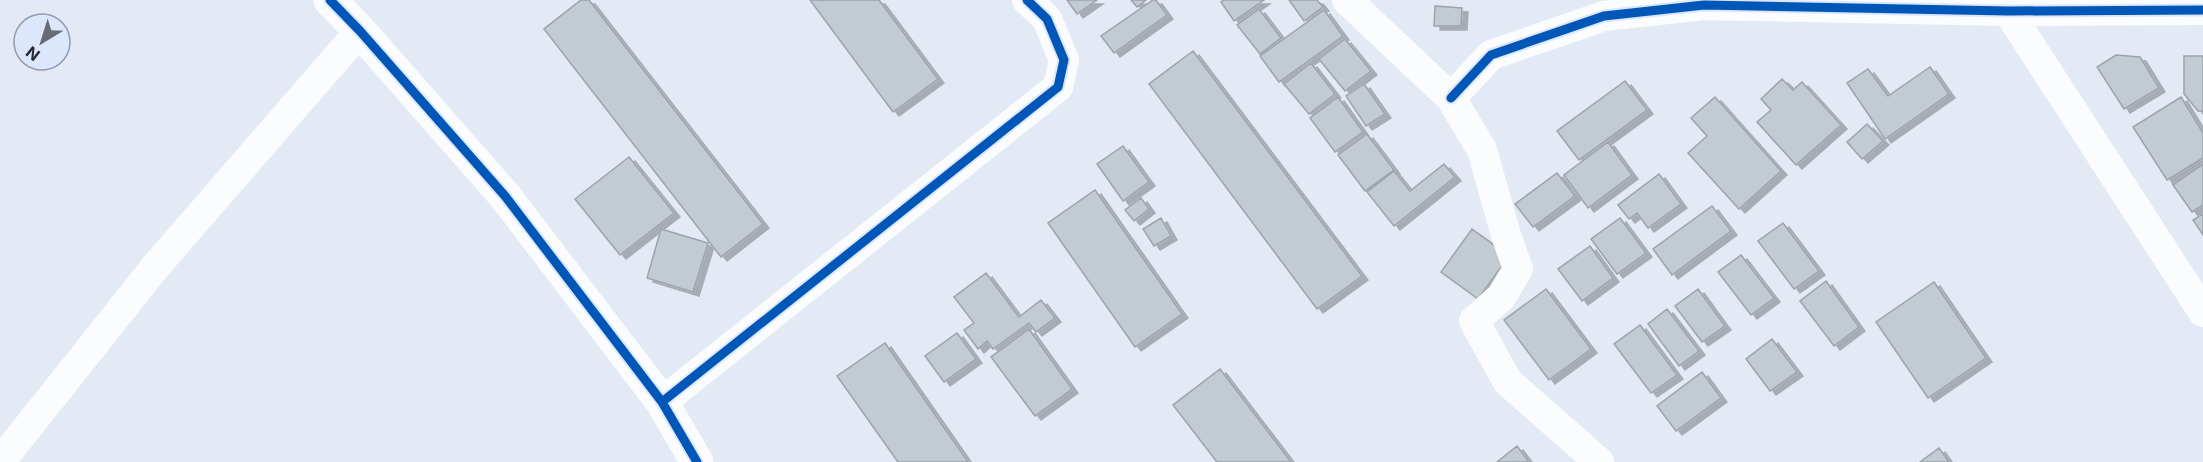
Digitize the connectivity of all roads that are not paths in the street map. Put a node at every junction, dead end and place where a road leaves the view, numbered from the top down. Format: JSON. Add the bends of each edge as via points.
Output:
{"nodes":[{"id":1,"x":330,"y":0,"type":"edge"},
{"id":2,"x":1027,"y":0,"type":"edge"},
{"id":3,"x":1347,"y":0,"type":"edge"},
{"id":4,"x":2203,"y":10,"type":"edge"},
{"id":5,"x":2008,"y":11,"type":"junction"},
{"id":6,"x":360,"y":31,"type":"junction"},
{"id":7,"x":1451,"y":98,"type":"junction"},
{"id":8,"x":2203,"y":312,"type":"edge"},
{"id":9,"x":662,"y":402,"type":"junction"},
{"id":10,"x":0,"y":462,"type":"edge"},
{"id":11,"x":697,"y":462,"type":"edge"},
{"id":12,"x":1599,"y":462,"type":"edge"}],
"edges":[{"from":1,"to":6,"type":"street"},
{"from":2,"to":9,"type":"street","via":[[1047,19],[1064,60],[1059,87]]},
{"from":3,"to":7,"type":"street"},
{"from":4,"to":5,"type":"street"},
{"from":5,"to":7,"type":"street","via":[[1704,5],[1604,16],[1491,56]]},
{"from":5,"to":8,"type":"street"},
{"from":6,"to":9,"type":"street","via":[[505,196]]},
{"from":6,"to":10,"type":"street","via":[[156,267]]},
{"from":7,"to":12,"type":"street","via":[[1482,150],[1518,269],[1501,297],[1474,321],[1508,382]]},
{"from":9,"to":11,"type":"street"}]}
